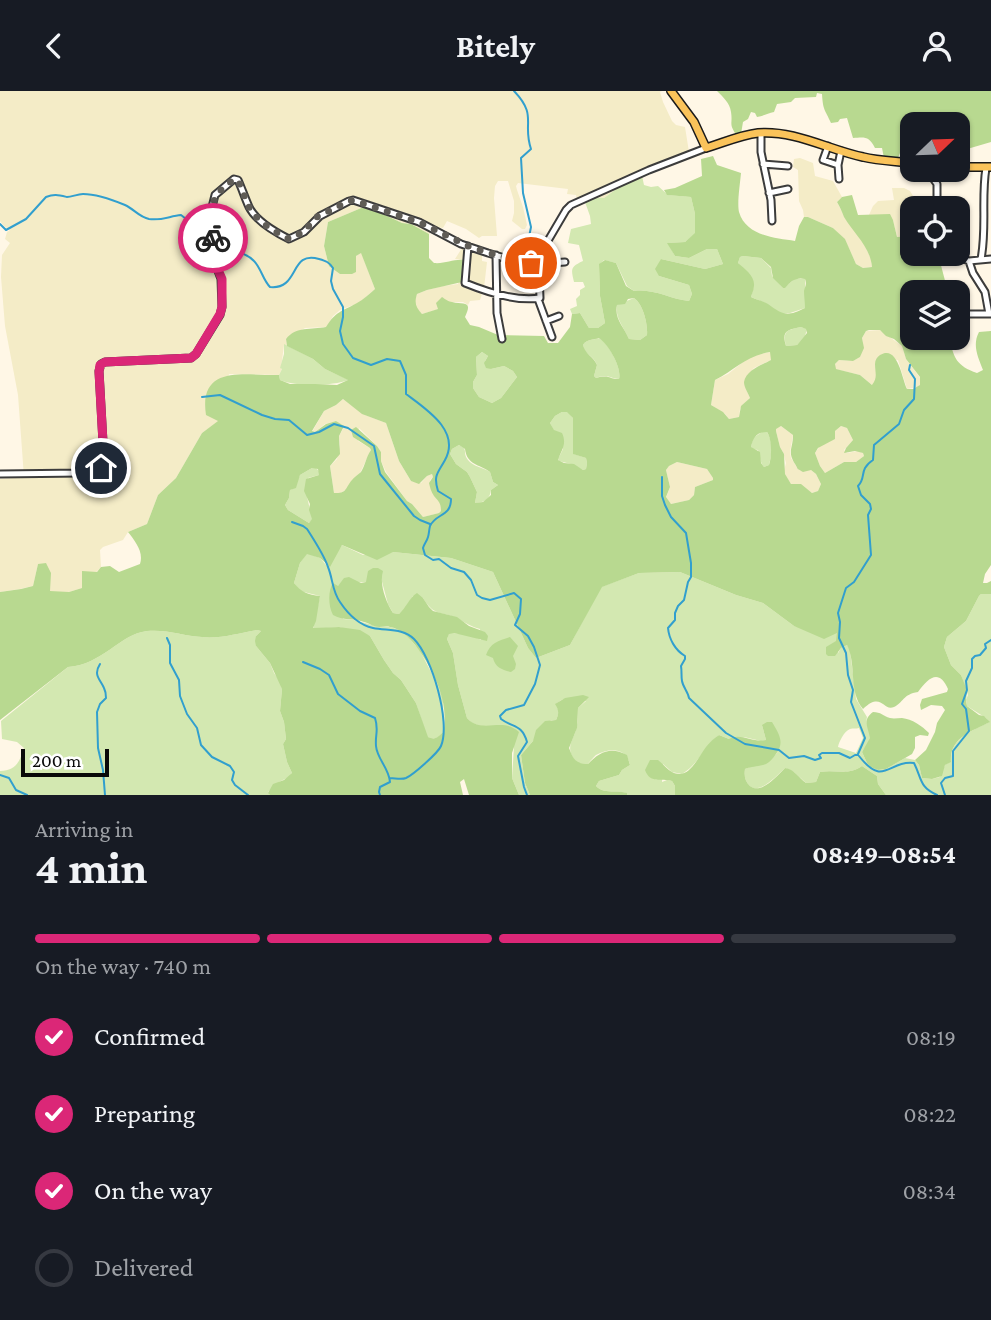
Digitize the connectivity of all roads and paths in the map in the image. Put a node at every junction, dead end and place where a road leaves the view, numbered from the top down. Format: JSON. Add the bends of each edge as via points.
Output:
{"nodes":[{"id":1,"x":671,"y":91,"type":"edge"},
{"id":2,"x":761,"y":133,"type":"junction"},
{"id":3,"x":828,"y":146,"type":"junction"},
{"id":4,"x":706,"y":148,"type":"junction"},
{"id":5,"x":841,"y":151,"type":"junction"},
{"id":6,"x":900,"y":162,"type":"edge"},
{"id":7,"x":763,"y":163,"type":"junction"},
{"id":8,"x":838,"y":165,"type":"junction"},
{"id":9,"x":788,"y":166,"type":"dead end"},
{"id":10,"x":970,"y":167,"type":"edge"},
{"id":11,"x":988,"y":167,"type":"edge"},
{"id":12,"x":839,"y":179,"type":"dead end"},
{"id":13,"x":788,"y":189,"type":"dead end"},
{"id":14,"x":769,"y":193,"type":"junction"},
{"id":15,"x":991,"y":211,"type":"edge"},
{"id":16,"x":982,"y":212,"type":"junction"},
{"id":17,"x":772,"y":221,"type":"dead end"},
{"id":18,"x":468,"y":246,"type":"junction"},
{"id":19,"x":496,"y":255,"type":"junction"},
{"id":20,"x":981,"y":259,"type":"junction"},
{"id":21,"x":991,"y":259,"type":"edge"},
{"id":22,"x":970,"y":261,"type":"edge"},
{"id":23,"x":565,"y":262,"type":"dead end"},
{"id":24,"x":537,"y":263,"type":"junction"},
{"id":25,"x":970,"y":264,"type":"edge"},
{"id":26,"x":497,"y":294,"type":"junction"},
{"id":27,"x":538,"y":299,"type":"junction"},
{"id":28,"x":970,"y":314,"type":"edge"},
{"id":29,"x":990,"y":314,"type":"edge"},
{"id":30,"x":559,"y":316,"type":"dead end"},
{"id":31,"x":546,"y":321,"type":"junction"},
{"id":32,"x":552,"y":337,"type":"dead end"},
{"id":33,"x":502,"y":339,"type":"dead end"},
{"id":34,"x":0,"y":474,"type":"edge"}],
"edges":[{"from":1,"to":4,"type":"main road"},
{"from":2,"to":3,"type":"main road"},
{"from":2,"to":4,"type":"main road"},
{"from":2,"to":7,"type":"street"},
{"from":3,"to":5,"type":"main road"},
{"from":3,"to":8,"type":"street","via":[[824,160]]},
{"from":4,"to":24,"type":"street","via":[[571,205]]},
{"from":5,"to":6,"type":"main road"},
{"from":5,"to":8,"type":"street"},
{"from":7,"to":9,"type":"street"},
{"from":7,"to":14,"type":"street"},
{"from":8,"to":12,"type":"street"},
{"from":10,"to":11,"type":"main road"},
{"from":11,"to":16,"type":"street"},
{"from":13,"to":14,"type":"street"},
{"from":14,"to":17,"type":"street"},
{"from":15,"to":16,"type":"street"},
{"from":16,"to":20,"type":"street"},
{"from":18,"to":19,"type":"street"},
{"from":18,"to":26,"type":"street","via":[[465,283]]},
{"from":18,"to":34,"type":"street","via":[[419,222],[351,200],[289,239],[255,215],[235,179],[215,195],[212,207],[222,307],[196,354],[100,365],[101,468],[81,473]]},
{"from":19,"to":24,"type":"street"},
{"from":19,"to":26,"type":"street"},
{"from":20,"to":21,"type":"street"},
{"from":20,"to":22,"type":"street"},
{"from":23,"to":24,"type":"street"},
{"from":24,"to":27,"type":"street"},
{"from":25,"to":29,"type":"street","via":[[985,292]]},
{"from":26,"to":27,"type":"street"},
{"from":26,"to":33,"type":"street"},
{"from":27,"to":31,"type":"street"},
{"from":28,"to":29,"type":"street"},
{"from":30,"to":31,"type":"street"},
{"from":31,"to":32,"type":"street"}]}
